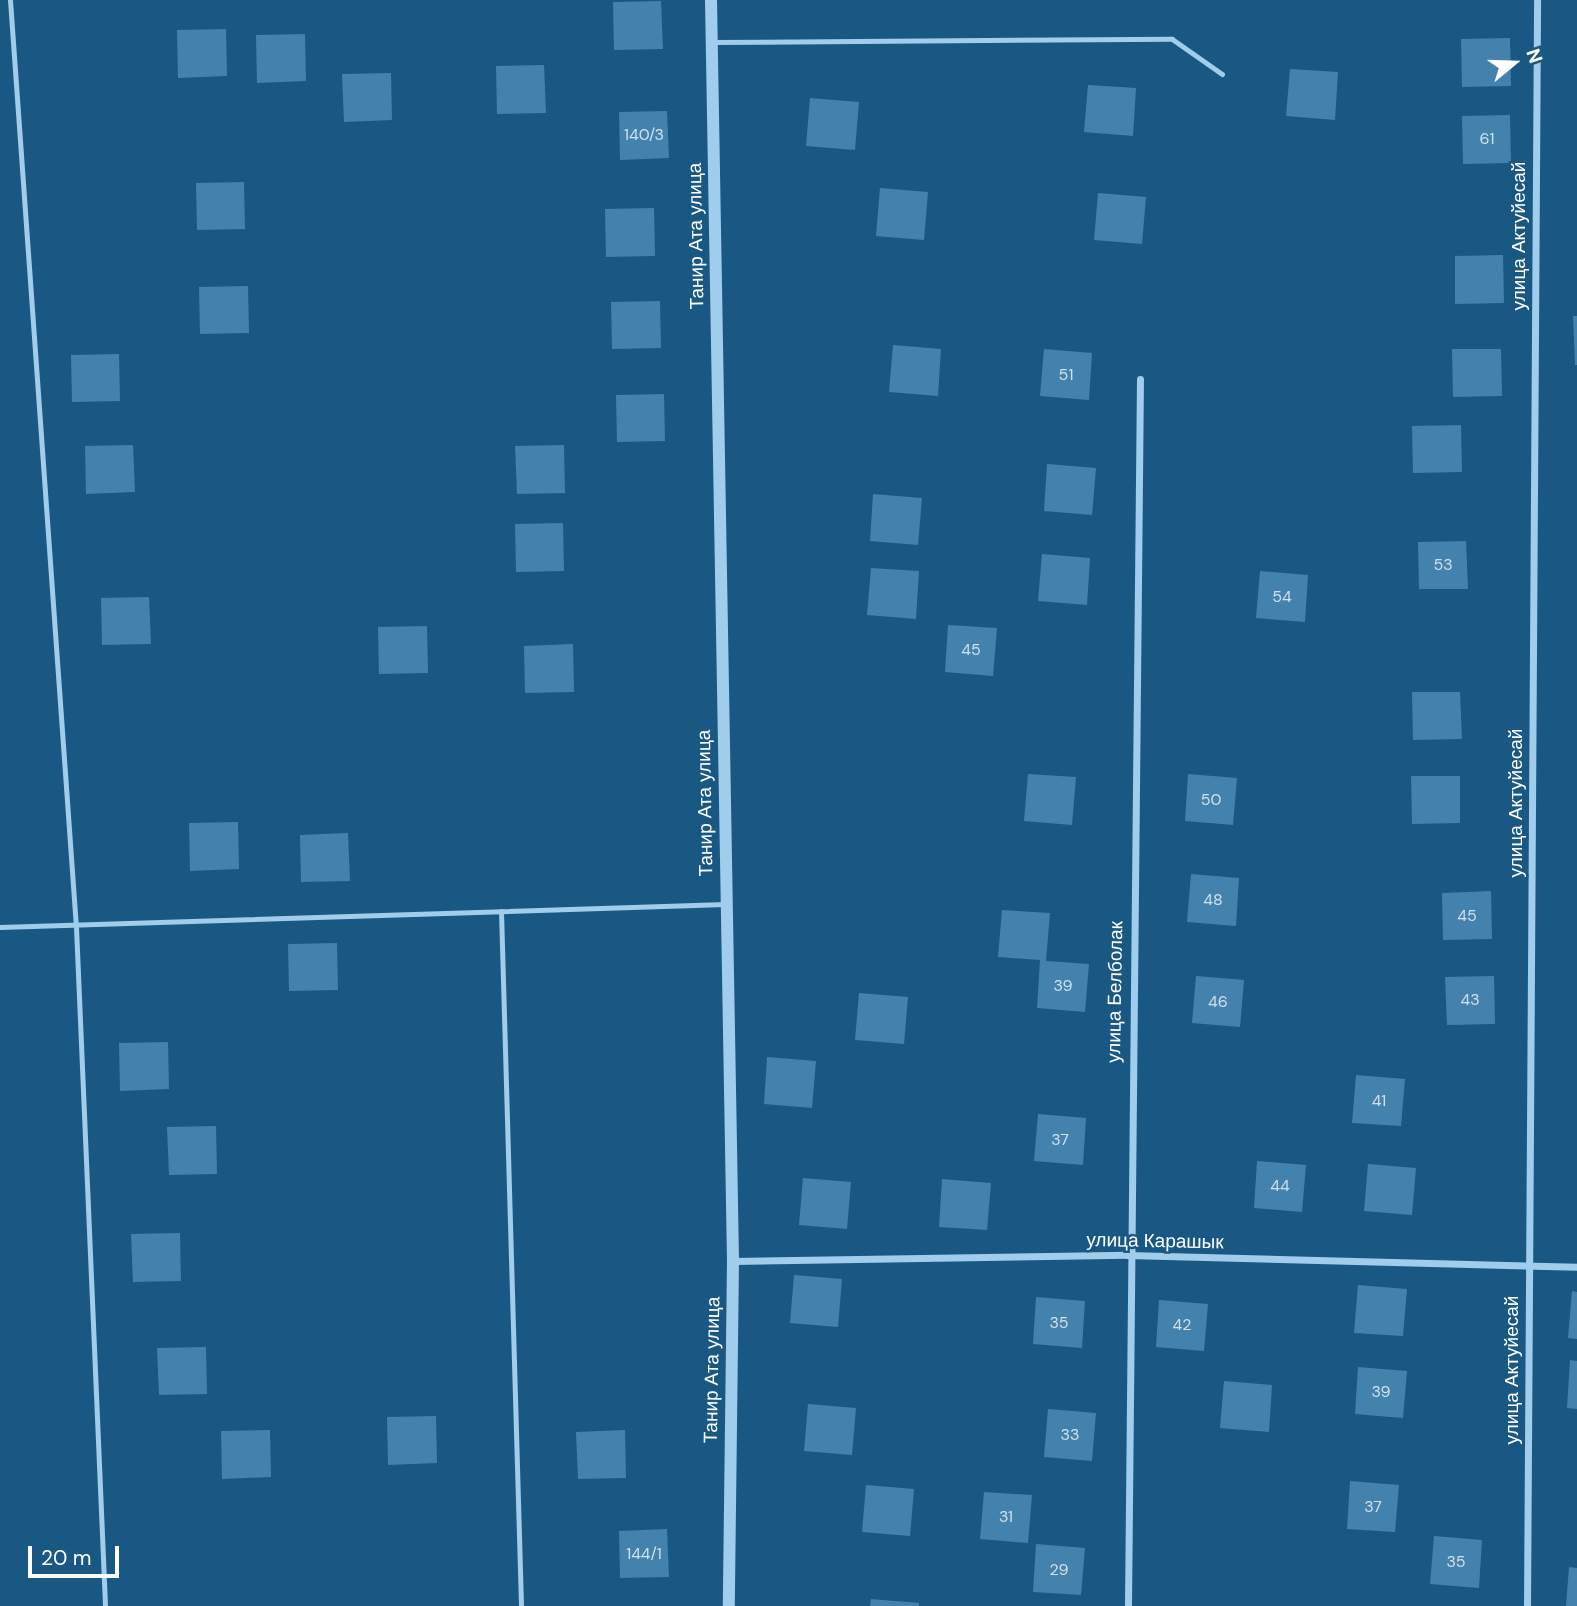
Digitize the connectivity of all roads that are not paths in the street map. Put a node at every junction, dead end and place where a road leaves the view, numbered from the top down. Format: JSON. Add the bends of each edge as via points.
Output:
{"nodes":[{"id":1,"x":10,"y":0,"type":"edge"},
{"id":2,"x":711,"y":0,"type":"edge"},
{"id":3,"x":1536,"y":0,"type":"edge"},
{"id":4,"x":712,"y":42,"type":"junction"},
{"id":5,"x":1222,"y":74,"type":"dead end"},
{"id":6,"x":1140,"y":379,"type":"dead end"},
{"id":7,"x":726,"y":904,"type":"junction"},
{"id":8,"x":501,"y":911,"type":"junction"},
{"id":9,"x":76,"y":927,"type":"junction"},
{"id":10,"x":0,"y":928,"type":"edge"},
{"id":11,"x":1127,"y":1255,"type":"junction"},
{"id":12,"x":733,"y":1261,"type":"junction"},
{"id":13,"x":1529,"y":1266,"type":"junction"},
{"id":14,"x":1577,"y":1267,"type":"edge"},
{"id":15,"x":105,"y":1606,"type":"edge"},
{"id":16,"x":521,"y":1606,"type":"edge"},
{"id":17,"x":729,"y":1606,"type":"edge"},
{"id":18,"x":1128,"y":1606,"type":"edge"},
{"id":19,"x":1527,"y":1606,"type":"edge"}],
"edges":[{"from":1,"to":9,"type":"lane"},
{"from":2,"to":4,"type":"street","name":"Танир Ата улица"},
{"from":3,"to":13,"type":"street","name":"улица Актуйесай"},
{"from":4,"to":5,"type":"lane","via":[[1172,39]]},
{"from":4,"to":7,"type":"street","name":"Танир Ата улица"},
{"from":6,"to":11,"type":"street","name":"улица Белболак"},
{"from":7,"to":8,"type":"lane"},
{"from":7,"to":12,"type":"street","name":"Танир Ата улица"},
{"from":8,"to":9,"type":"lane"},
{"from":8,"to":16,"type":"lane"},
{"from":9,"to":10,"type":"lane"},
{"from":9,"to":15,"type":"lane"},
{"from":11,"to":12,"type":"street","name":"улица Карашык"},
{"from":11,"to":13,"type":"street","name":"улица Карашык"},
{"from":11,"to":18,"type":"street","name":"улица Белболак"},
{"from":12,"to":17,"type":"street","name":"Танир Ата улица"},
{"from":13,"to":14,"type":"street","name":"улица Карашык"},
{"from":13,"to":19,"type":"street","name":"улица Актуйесай"}]}
